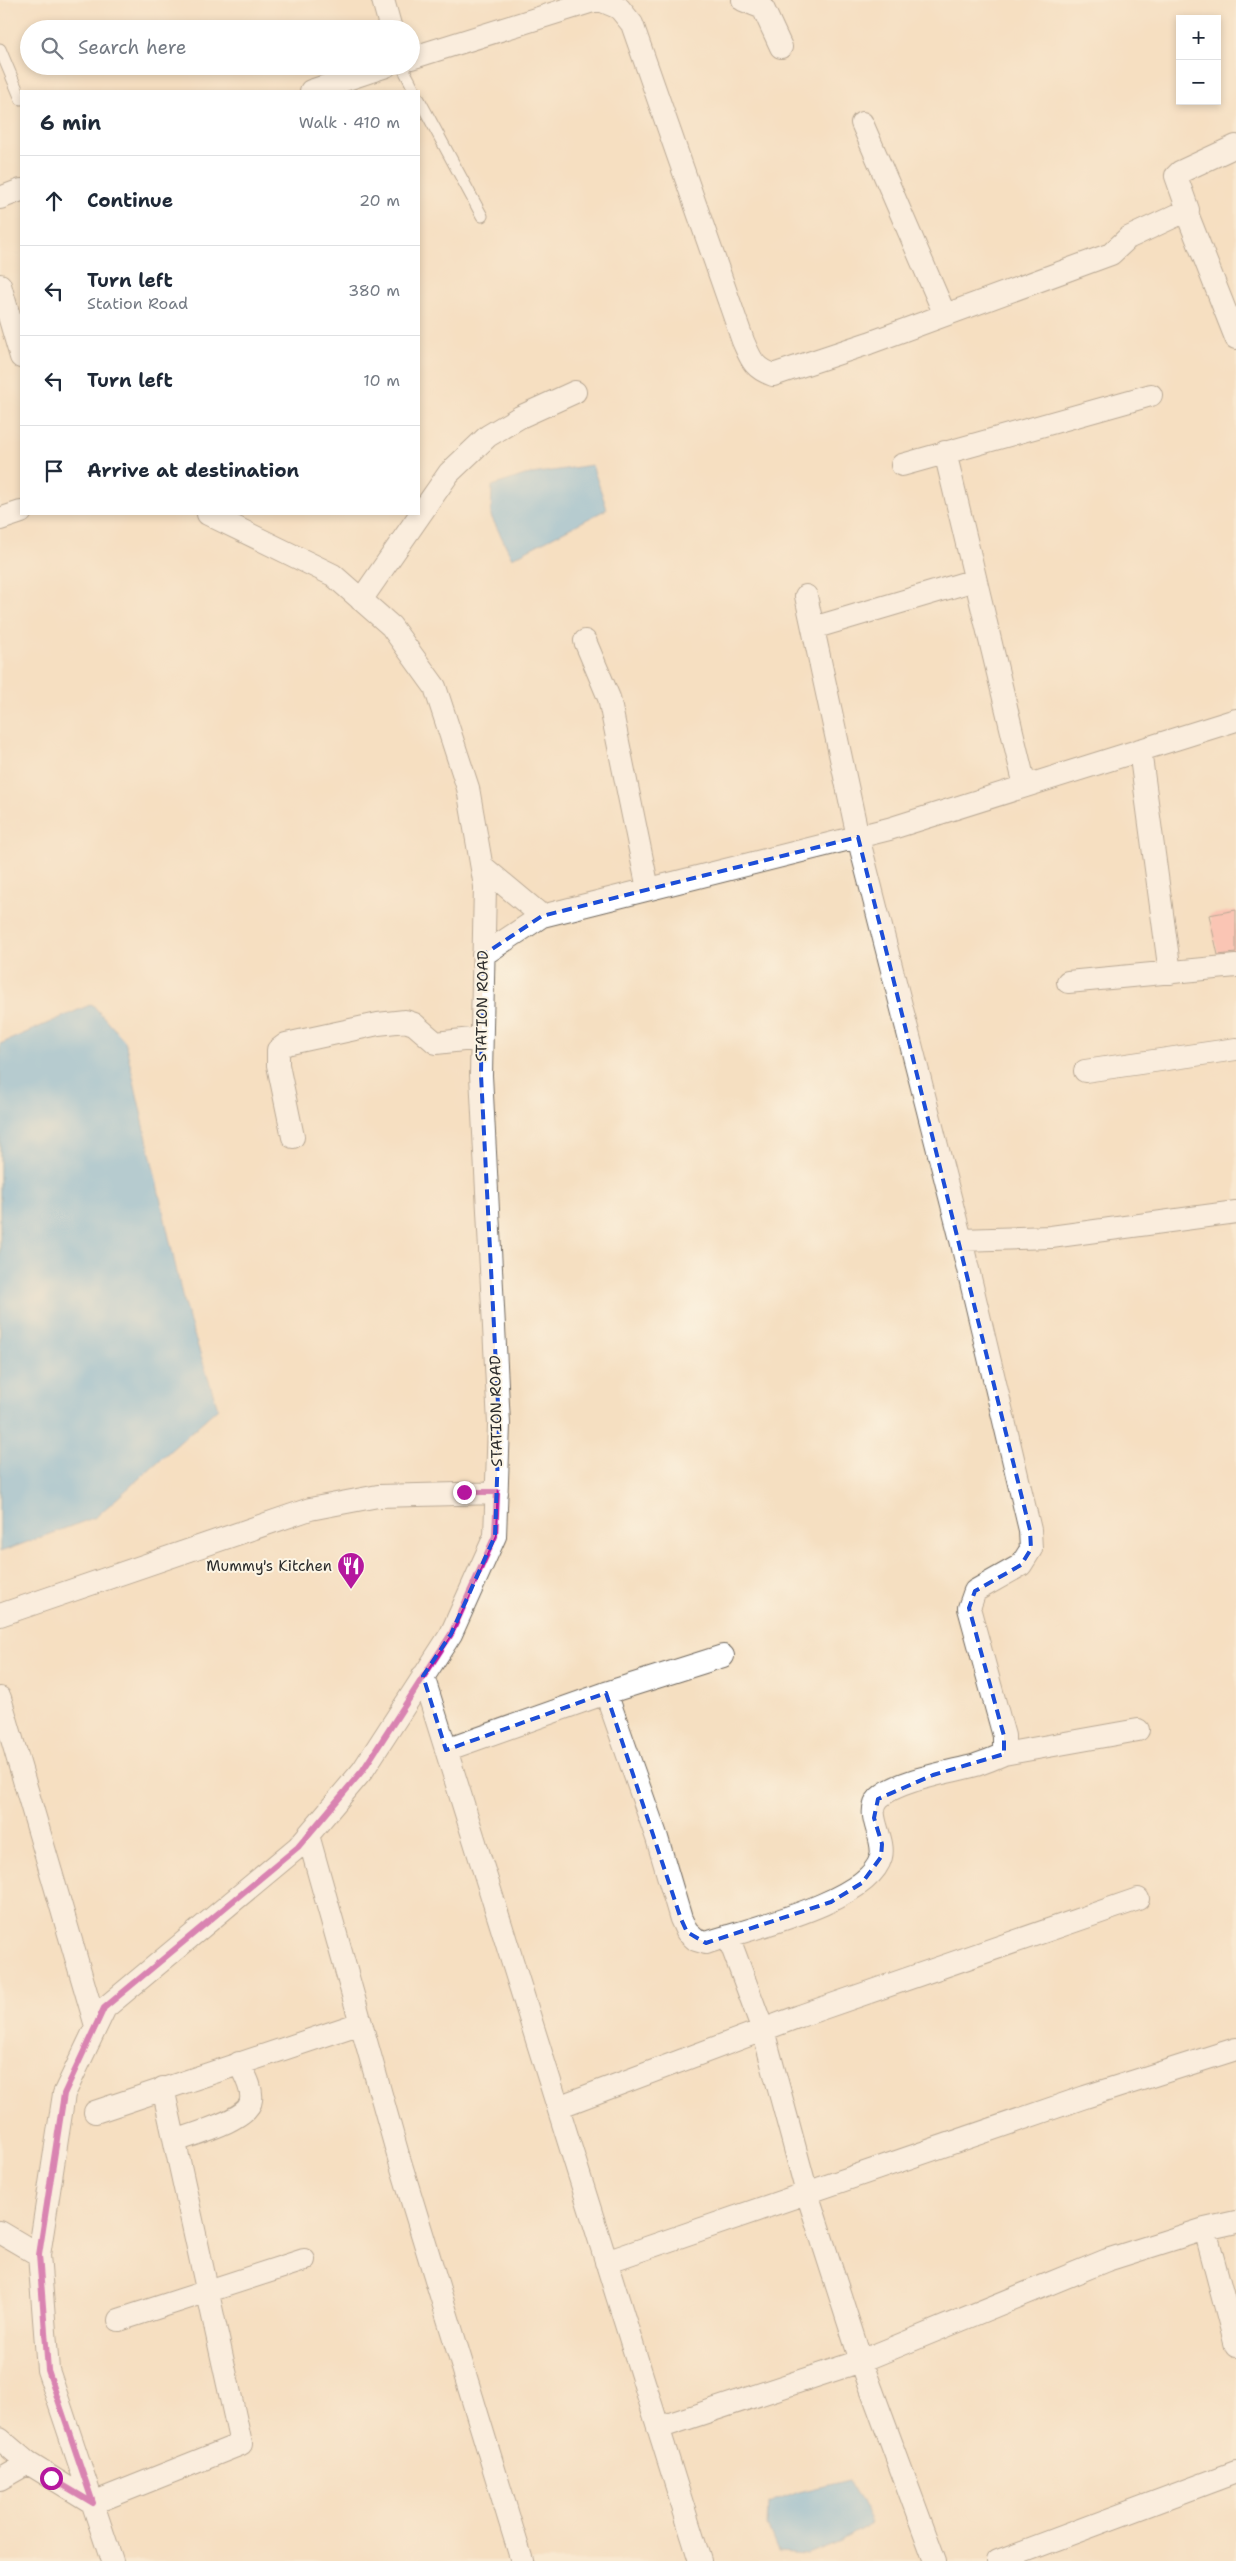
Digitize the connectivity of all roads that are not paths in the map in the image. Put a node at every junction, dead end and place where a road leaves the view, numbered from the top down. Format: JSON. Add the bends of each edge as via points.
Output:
{"nodes":[{"id":1,"x":383,"y":0,"type":"edge"},
{"id":2,"x":596,"y":0,"type":"edge"},
{"id":3,"x":600,"y":0,"type":"edge"},
{"id":4,"x":743,"y":0,"type":"edge"},
{"id":5,"x":389,"y":20,"type":"edge"},
{"id":6,"x":781,"y":47,"type":"dead end"},
{"id":7,"x":0,"y":49,"type":"edge"},
{"id":8,"x":420,"y":55,"type":"edge"},
{"id":9,"x":359,"y":75,"type":"edge"},
{"id":10,"x":407,"y":75,"type":"edge"},
{"id":11,"x":314,"y":90,"type":"edge"},
{"id":12,"x":414,"y":90,"type":"edge"},
{"id":13,"x":20,"y":97,"type":"edge"},
{"id":14,"x":420,"y":101,"type":"edge"},
{"id":15,"x":862,"y":123,"type":"dead end"},
{"id":16,"x":1236,"y":146,"type":"edge"},
{"id":17,"x":20,"y":190,"type":"edge"},
{"id":18,"x":0,"y":198,"type":"edge"},
{"id":19,"x":1186,"y":211,"type":"junction"},
{"id":20,"x":482,"y":216,"type":"dead end"},
{"id":21,"x":0,"y":285,"type":"edge"},
{"id":22,"x":944,"y":315,"type":"junction"},
{"id":23,"x":1236,"y":338,"type":"edge"},
{"id":24,"x":20,"y":354,"type":"edge"},
{"id":25,"x":575,"y":392,"type":"dead end"},
{"id":26,"x":1151,"y":395,"type":"dead end"},
{"id":27,"x":945,"y":452,"type":"junction"},
{"id":28,"x":902,"y":464,"type":"dead end"},
{"id":29,"x":20,"y":512,"type":"edge"},
{"id":30,"x":420,"y":513,"type":"edge"},
{"id":31,"x":210,"y":515,"type":"edge"},
{"id":32,"x":419,"y":515,"type":"edge"},
{"id":33,"x":0,"y":519,"type":"edge"},
{"id":34,"x":975,"y":580,"type":"junction"},
{"id":35,"x":806,"y":596,"type":"dead end"},
{"id":36,"x":361,"y":600,"type":"junction"},
{"id":37,"x":812,"y":628,"type":"junction"},
{"id":38,"x":585,"y":641,"type":"dead end"},
{"id":39,"x":1236,"y":720,"type":"edge"},
{"id":40,"x":1140,"y":750,"type":"junction"},
{"id":41,"x":1025,"y":786,"type":"junction"},
{"id":42,"x":858,"y":837,"type":"junction"},
{"id":43,"x":482,"y":866,"type":"junction"},
{"id":44,"x":648,"y":889,"type":"junction"},
{"id":45,"x":542,"y":916,"type":"junction"},
{"id":46,"x":483,"y":955,"type":"junction"},
{"id":47,"x":1236,"y":966,"type":"edge"},
{"id":48,"x":1170,"y":973,"type":"junction"},
{"id":49,"x":1068,"y":982,"type":"dead end"},
{"id":50,"x":481,"y":1038,"type":"junction"},
{"id":51,"x":1236,"y":1049,"type":"edge"},
{"id":52,"x":1085,"y":1071,"type":"dead end"},
{"id":53,"x":293,"y":1137,"type":"dead end"},
{"id":54,"x":1236,"y":1212,"type":"edge"},
{"id":55,"x":961,"y":1240,"type":"junction"},
{"id":56,"x":497,"y":1492,"type":"junction"},
{"id":57,"x":0,"y":1615,"type":"edge"},
{"id":58,"x":723,"y":1656,"type":"dead end"},
{"id":59,"x":423,"y":1676,"type":"junction"},
{"id":60,"x":606,"y":1693,"type":"junction"},
{"id":61,"x":0,"y":1698,"type":"edge"},
{"id":62,"x":1138,"y":1730,"type":"dead end"},
{"id":63,"x":446,"y":1750,"type":"junction"},
{"id":64,"x":1004,"y":1754,"type":"junction"},
{"id":65,"x":308,"y":1835,"type":"junction"},
{"id":66,"x":1138,"y":1899,"type":"dead end"},
{"id":67,"x":728,"y":1936,"type":"junction"},
{"id":68,"x":361,"y":2023,"type":"junction"},
{"id":69,"x":96,"y":2026,"type":"junction"},
{"id":70,"x":763,"y":2030,"type":"junction"},
{"id":71,"x":1236,"y":2049,"type":"edge"},
{"id":72,"x":239,"y":2063,"type":"junction"},
{"id":73,"x":163,"y":2088,"type":"junction"},
{"id":74,"x":558,"y":2107,"type":"junction"},
{"id":75,"x":95,"y":2112,"type":"dead end"},
{"id":76,"x":175,"y":2141,"type":"junction"},
{"id":77,"x":807,"y":2193,"type":"junction"},
{"id":78,"x":1236,"y":2222,"type":"edge"},
{"id":79,"x":1204,"y":2229,"type":"junction"},
{"id":80,"x":0,"y":2232,"type":"edge"},
{"id":81,"x":39,"y":2255,"type":"junction"},
{"id":82,"x":304,"y":2260,"type":"dead end"},
{"id":83,"x":606,"y":2262,"type":"junction"},
{"id":84,"x":207,"y":2293,"type":"junction"},
{"id":85,"x":119,"y":2320,"type":"dead end"},
{"id":86,"x":1236,"y":2346,"type":"edge"},
{"id":87,"x":861,"y":2361,"type":"junction"},
{"id":88,"x":658,"y":2428,"type":"junction"},
{"id":89,"x":0,"y":2439,"type":"edge"},
{"id":90,"x":28,"y":2463,"type":"junction"},
{"id":91,"x":1236,"y":2472,"type":"edge"},
{"id":92,"x":0,"y":2479,"type":"edge"},
{"id":93,"x":93,"y":2503,"type":"junction"},
{"id":94,"x":112,"y":2561,"type":"edge"},
{"id":95,"x":522,"y":2561,"type":"edge"},
{"id":96,"x":700,"y":2561,"type":"edge"},
{"id":97,"x":935,"y":2561,"type":"edge"},
{"id":98,"x":998,"y":2561,"type":"edge"}],
"edges":[{"from":1,"to":5,"type":"street"},
{"from":2,"to":8,"type":"street"},
{"from":3,"to":22,"type":"street","via":[[619,8],[632,24],[743,341],[752,361],[761,371],[773,375],[794,369]]},
{"from":4,"to":6,"type":"street","via":[[763,8]]},
{"from":7,"to":13,"type":"lane"},
{"from":9,"to":11,"type":"street"},
{"from":10,"to":12,"type":"lane"},
{"from":14,"to":20,"type":"lane"},
{"from":15,"to":22,"type":"street"},
{"from":16,"to":19,"type":"street","via":[[1178,174],[1177,182],[1189,208]]},
{"from":17,"to":18,"type":"street"},
{"from":19,"to":22,"type":"street","via":[[1128,238],[1115,252],[1100,259]]},
{"from":19,"to":23,"type":"street"},
{"from":21,"to":24,"type":"street"},
{"from":25,"to":30,"type":"street","via":[[488,436],[448,472]]},
{"from":26,"to":27,"type":"street"},
{"from":27,"to":28,"type":"street"},
{"from":27,"to":34,"type":"street"},
{"from":29,"to":33,"type":"street"},
{"from":31,"to":36,"type":"street","name":"STATION ROAD","via":[[333,576]]},
{"from":32,"to":36,"type":"street"},
{"from":34,"to":37,"type":"street"},
{"from":34,"to":41,"type":"street"},
{"from":35,"to":37,"type":"street"},
{"from":36,"to":43,"type":"street","name":"STATION ROAD","via":[[391,626],[435,687],[468,788]]},
{"from":37,"to":42,"type":"street"},
{"from":38,"to":44,"type":"street","via":[[609,698]]},
{"from":39,"to":40,"type":"street"},
{"from":40,"to":41,"type":"street"},
{"from":40,"to":48,"type":"street"},
{"from":41,"to":42,"type":"street"},
{"from":42,"to":44,"type":"street"},
{"from":42,"to":55,"type":"street"},
{"from":43,"to":45,"type":"street"},
{"from":43,"to":46,"type":"street","name":"STATION ROAD","via":[[485,886]]},
{"from":44,"to":45,"type":"street"},
{"from":45,"to":46,"type":"street"},
{"from":46,"to":50,"type":"street","name":"STATION ROAD"},
{"from":47,"to":48,"type":"street"},
{"from":48,"to":49,"type":"street"},
{"from":50,"to":53,"type":"street","via":[[436,1043],[414,1024],[405,1021],[286,1044],[278,1050],[278,1065]]},
{"from":50,"to":56,"type":"street","name":"STATION ROAD","via":[[499,1424]]},
{"from":51,"to":52,"type":"street"},
{"from":54,"to":55,"type":"street","via":[[1051,1237]]},
{"from":55,"to":64,"type":"street","via":[[1030,1530],[1031,1549],[1021,1565],[975,1591],[969,1608],[1004,1736]]},
{"from":56,"to":57,"type":"street","via":[[378,1496],[310,1509]]},
{"from":56,"to":59,"type":"street","name":"STATION ROAD","via":[[495,1536],[451,1634]]},
{"from":58,"to":60,"type":"street"},
{"from":59,"to":63,"type":"street"},
{"from":59,"to":65,"type":"street","name":"STATION ROAD","via":[[363,1770]]},
{"from":60,"to":63,"type":"street"},
{"from":60,"to":67,"type":"street","via":[[687,1932],[706,1943]]},
{"from":61,"to":69,"type":"street"},
{"from":62,"to":64,"type":"street"},
{"from":63,"to":74,"type":"street"},
{"from":64,"to":67,"type":"street","via":[[887,1792],[874,1807],[882,1844],[881,1857],[874,1872],[862,1883],[831,1902]]},
{"from":65,"to":68,"type":"street"},
{"from":65,"to":69,"type":"street","name":"STATION ROAD","via":[[298,1847],[104,2008]]},
{"from":66,"to":70,"type":"street"},
{"from":67,"to":70,"type":"street"},
{"from":68,"to":72,"type":"street"},
{"from":68,"to":95,"type":"street"},
{"from":69,"to":81,"type":"street","name":"STATION ROAD","via":[[64,2094]]},
{"from":70,"to":74,"type":"street"},
{"from":70,"to":77,"type":"street"},
{"from":71,"to":77,"type":"street"},
{"from":72,"to":73,"type":"street"},
{"from":72,"to":76,"type":"street","via":[[251,2093],[252,2102],[248,2109],[224,2123]]},
{"from":73,"to":75,"type":"street"},
{"from":73,"to":76,"type":"street"},
{"from":74,"to":83,"type":"street"},
{"from":76,"to":84,"type":"street"},
{"from":77,"to":83,"type":"street"},
{"from":77,"to":87,"type":"street"},
{"from":78,"to":79,"type":"street"},
{"from":79,"to":86,"type":"street"},
{"from":79,"to":87,"type":"street","via":[[1107,2260]]},
{"from":80,"to":81,"type":"street"},
{"from":81,"to":93,"type":"street","name":"STATION ROAD","via":[[48,2370]]},
{"from":82,"to":84,"type":"street"},
{"from":83,"to":88,"type":"street"},
{"from":84,"to":85,"type":"street"},
{"from":84,"to":93,"type":"street","via":[[241,2444]]},
{"from":87,"to":88,"type":"street"},
{"from":87,"to":97,"type":"street"},
{"from":88,"to":96,"type":"street"},
{"from":89,"to":90,"type":"street"},
{"from":90,"to":92,"type":"street"},
{"from":90,"to":93,"type":"street"},
{"from":91,"to":98,"type":"street"},
{"from":93,"to":94,"type":"street","name":"STATION ROAD"}]}
